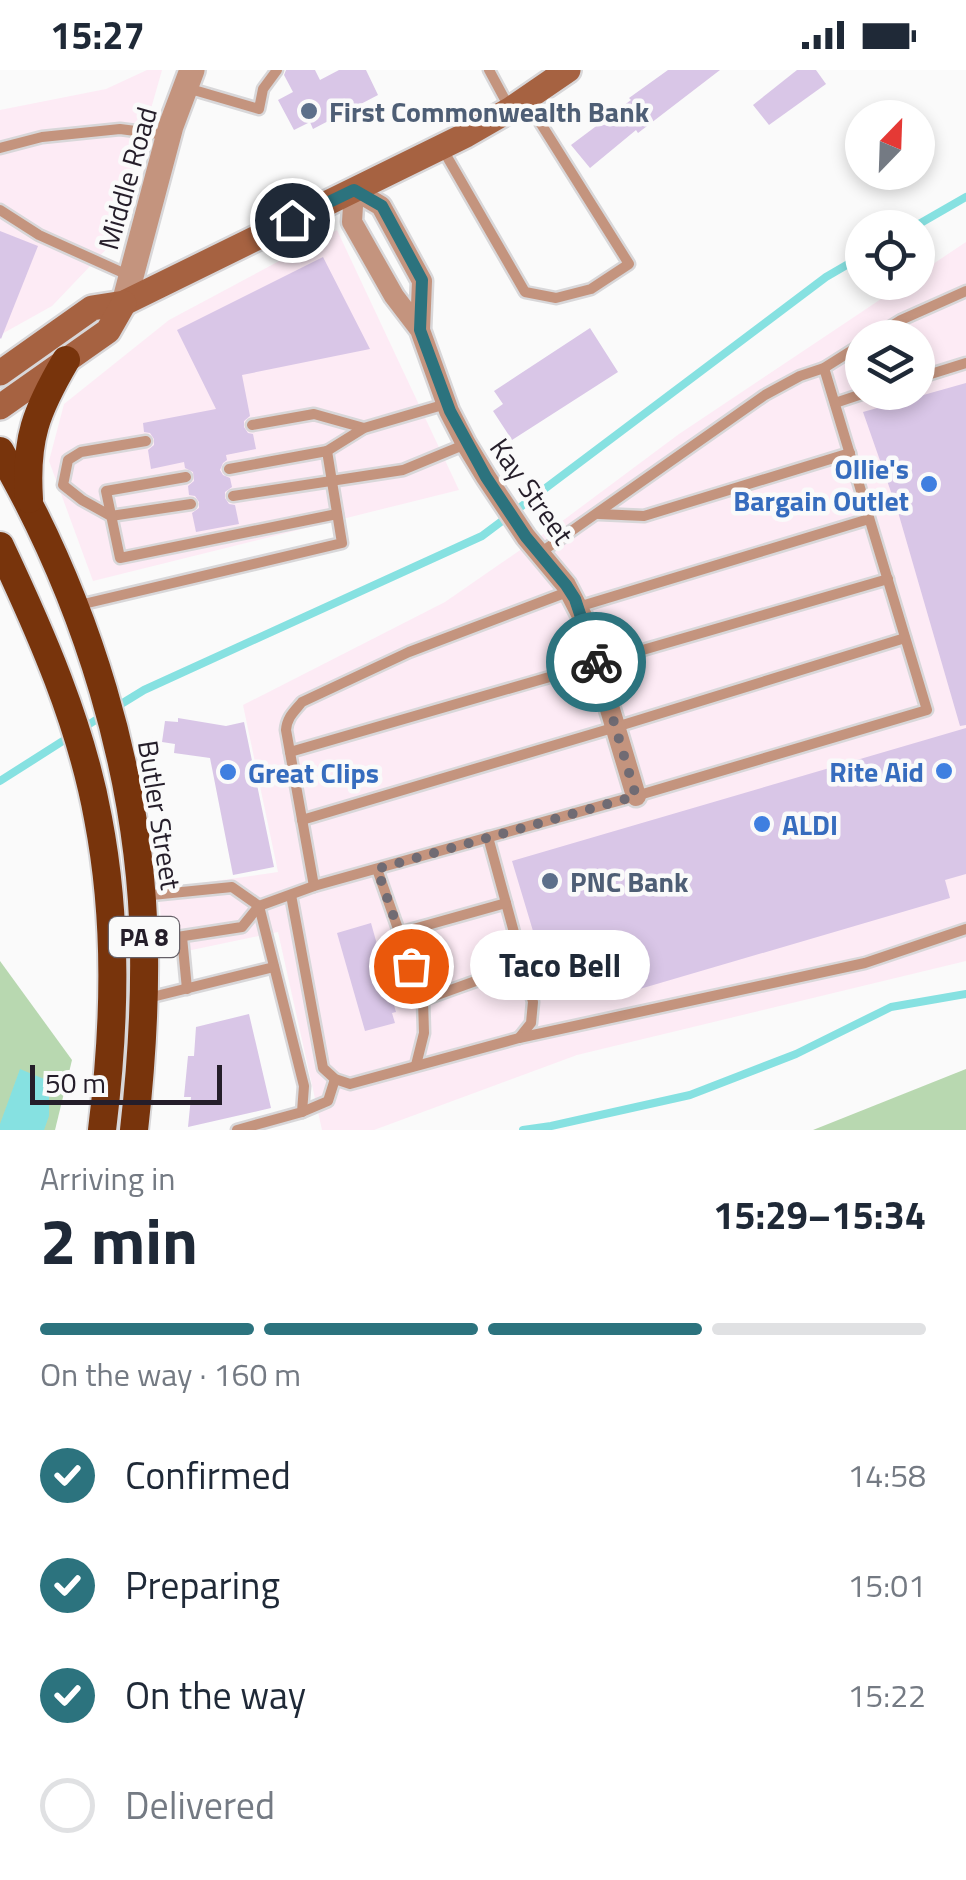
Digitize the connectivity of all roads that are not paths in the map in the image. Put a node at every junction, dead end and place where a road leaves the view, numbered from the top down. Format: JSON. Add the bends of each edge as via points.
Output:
{"nodes":[{"id":1,"x":277,"y":70,"type":"edge"},
{"id":2,"x":490,"y":70,"type":"edge"},
{"id":3,"x":568,"y":70,"type":"edge"},
{"id":4,"x":189,"y":78,"type":"edge"},
{"id":5,"x":518,"y":104,"type":"junction"},
{"id":6,"x":168,"y":136,"type":"junction"},
{"id":7,"x":441,"y":147,"type":"junction"},
{"id":8,"x":0,"y":148,"type":"edge"},
{"id":9,"x":354,"y":190,"type":"junction"},
{"id":10,"x":0,"y":210,"type":"edge"},
{"id":11,"x":130,"y":276,"type":"junction"},
{"id":12,"x":966,"y":292,"type":"edge"},
{"id":13,"x":124,"y":303,"type":"junction"},
{"id":14,"x":901,"y":320,"type":"edge"},
{"id":15,"x":420,"y":330,"type":"junction"},
{"id":16,"x":845,"y":355,"type":"edge"},
{"id":17,"x":66,"y":360,"type":"junction"},
{"id":18,"x":966,"y":363,"type":"edge"},
{"id":19,"x":824,"y":368,"type":"junction"},
{"id":20,"x":0,"y":373,"type":"edge"},
{"id":21,"x":935,"y":373,"type":"edge"},
{"id":22,"x":845,"y":399,"type":"edge"},
{"id":23,"x":834,"y":402,"type":"junction"},
{"id":24,"x":447,"y":404,"type":"junction"},
{"id":25,"x":0,"y":407,"type":"edge"},
{"id":26,"x":252,"y":425,"type":"dead end"},
{"id":27,"x":364,"y":428,"type":"junction"},
{"id":28,"x":146,"y":442,"type":"dead end"},
{"id":29,"x":466,"y":444,"type":"junction"},
{"id":30,"x":326,"y":451,"type":"junction"},
{"id":31,"x":0,"y":452,"type":"edge"},
{"id":32,"x":850,"y":452,"type":"junction"},
{"id":33,"x":229,"y":469,"type":"dead end"},
{"id":34,"x":186,"y":476,"type":"dead end"},
{"id":35,"x":332,"y":480,"type":"junction"},
{"id":36,"x":234,"y":496,"type":"dead end"},
{"id":37,"x":191,"y":504,"type":"dead end"},
{"id":38,"x":30,"y":505,"type":"junction"},
{"id":39,"x":337,"y":514,"type":"junction"},
{"id":40,"x":598,"y":514,"type":"junction"},
{"id":41,"x":110,"y":516,"type":"junction"},
{"id":42,"x":869,"y":518,"type":"junction"},
{"id":43,"x":533,"y":545,"type":"junction"},
{"id":44,"x":0,"y":546,"type":"edge"},
{"id":45,"x":888,"y":579,"type":"junction"},
{"id":46,"x":574,"y":599,"type":"junction"},
{"id":47,"x":74,"y":606,"type":"junction"},
{"id":48,"x":905,"y":638,"type":"junction"},
{"id":49,"x":596,"y":663,"type":"junction"},
{"id":50,"x":616,"y":727,"type":"junction"},
{"id":51,"x":290,"y":752,"type":"junction"},
{"id":52,"x":636,"y":796,"type":"junction"},
{"id":53,"x":302,"y":820,"type":"junction"},
{"id":54,"x":488,"y":837,"type":"junction"},
{"id":55,"x":377,"y":869,"type":"junction"},
{"id":56,"x":314,"y":886,"type":"junction"},
{"id":57,"x":291,"y":895,"type":"junction"},
{"id":58,"x":141,"y":896,"type":"junction"},
{"id":59,"x":506,"y":904,"type":"junction"},
{"id":60,"x":259,"y":906,"type":"junction"},
{"id":61,"x":966,"y":930,"type":"edge"},
{"id":62,"x":400,"y":932,"type":"junction"},
{"id":63,"x":182,"y":936,"type":"junction"},
{"id":64,"x":144,"y":942,"type":"junction"},
{"id":65,"x":523,"y":964,"type":"junction"},
{"id":66,"x":274,"y":967,"type":"junction"},
{"id":67,"x":187,"y":988,"type":"junction"},
{"id":68,"x":144,"y":999,"type":"junction"},
{"id":69,"x":423,"y":1000,"type":"junction"},
{"id":70,"x":519,"y":1038,"type":"junction"},
{"id":71,"x":416,"y":1065,"type":"junction"},
{"id":72,"x":334,"y":1079,"type":"junction"},
{"id":73,"x":302,"y":1112,"type":"junction"},
{"id":74,"x":102,"y":1130,"type":"edge"},
{"id":75,"x":134,"y":1130,"type":"edge"},
{"id":76,"x":237,"y":1130,"type":"edge"}],
"edges":[{"from":1,"to":4,"type":"lane","via":[[262,89],[259,109]]},
{"from":2,"to":5,"type":"lane"},
{"from":3,"to":5,"type":"main road"},
{"from":4,"to":6,"type":"street","name":"Middle Road"},
{"from":5,"to":7,"type":"main road"},
{"from":5,"to":7,"type":"lane","via":[[629,264],[592,289],[556,298],[525,292]]},
{"from":6,"to":8,"type":"lane","via":[[120,130]]},
{"from":6,"to":11,"type":"street","name":"Middle Road"},
{"from":7,"to":9,"type":"main road"},
{"from":9,"to":13,"type":"main road"},
{"from":9,"to":15,"type":"street","name":"Kay Street","via":[[352,222]]},
{"from":9,"to":15,"type":"street","name":"Kay Street","via":[[382,206],[422,280]]},
{"from":10,"to":11,"type":"lane","via":[[38,235]]},
{"from":11,"to":13,"type":"street","name":"Middle Road"},
{"from":12,"to":14,"type":"lane"},
{"from":13,"to":17,"type":"main road","via":[[108,331]]},
{"from":13,"to":20,"type":"main road","via":[[92,308]]},
{"from":15,"to":24,"type":"street","name":"Kay Street"},
{"from":16,"to":19,"type":"lane"},
{"from":17,"to":25,"type":"main road"},
{"from":17,"to":38,"type":"highway","via":[[30,440]]},
{"from":18,"to":21,"type":"lane"},
{"from":19,"to":23,"type":"lane"},
{"from":19,"to":40,"type":"lane","via":[[765,396]]},
{"from":22,"to":23,"type":"lane"},
{"from":23,"to":32,"type":"lane"},
{"from":24,"to":27,"type":"lane"},
{"from":24,"to":29,"type":"street","name":"Kay Street"},
{"from":26,"to":27,"type":"lane","via":[[314,414]]},
{"from":27,"to":30,"type":"lane"},
{"from":28,"to":41,"type":"lane","via":[[68,460],[63,486]]},
{"from":29,"to":35,"type":"lane","via":[[403,470]]},
{"from":29,"to":43,"type":"street","name":"Kay Street"},
{"from":30,"to":33,"type":"lane"},
{"from":30,"to":35,"type":"lane"},
{"from":31,"to":38,"type":"highway","number":"PA 8"},
{"from":32,"to":40,"type":"lane","via":[[644,516]]},
{"from":32,"to":42,"type":"lane"},
{"from":34,"to":41,"type":"lane","via":[[106,490]]},
{"from":35,"to":36,"type":"lane"},
{"from":35,"to":39,"type":"lane"},
{"from":37,"to":41,"type":"lane"},
{"from":38,"to":47,"type":"highway","number":"PA 8"},
{"from":39,"to":41,"type":"lane","via":[[120,558]]},
{"from":39,"to":47,"type":"lane","via":[[342,543]]},
{"from":40,"to":43,"type":"lane"},
{"from":42,"to":45,"type":"lane"},
{"from":42,"to":46,"type":"lane"},
{"from":43,"to":46,"type":"street","name":"Kay Street"},
{"from":44,"to":74,"type":"highway","number":"PA 8","via":[[11,592],[44,646],[66,702],[98,818],[113,944]]},
{"from":45,"to":48,"type":"lane"},
{"from":45,"to":49,"type":"lane"},
{"from":46,"to":49,"type":"street","name":"Kay Street"},
{"from":46,"to":51,"type":"lane","via":[[409,652],[302,702],[287,720]]},
{"from":47,"to":58,"type":"highway","name":"Butler Street","number":"PA 8","via":[[118,745]]},
{"from":48,"to":50,"type":"lane"},
{"from":48,"to":52,"type":"lane","via":[[927,710]]},
{"from":49,"to":50,"type":"street","name":"Kay Street"},
{"from":49,"to":51,"type":"lane"},
{"from":50,"to":52,"type":"street","name":"Kay Street"},
{"from":50,"to":53,"type":"lane"},
{"from":51,"to":53,"type":"lane"},
{"from":52,"to":54,"type":"lane"},
{"from":53,"to":56,"type":"lane"},
{"from":54,"to":55,"type":"lane"},
{"from":54,"to":59,"type":"lane"},
{"from":55,"to":56,"type":"lane"},
{"from":55,"to":62,"type":"lane"},
{"from":56,"to":57,"type":"lane"},
{"from":57,"to":60,"type":"lane"},
{"from":57,"to":72,"type":"lane","via":[[324,1068]]},
{"from":58,"to":60,"type":"lane","via":[[232,887]]},
{"from":58,"to":64,"type":"highway","name":"Butler Street","number":"PA 8"},
{"from":59,"to":62,"type":"lane"},
{"from":59,"to":65,"type":"lane"},
{"from":60,"to":63,"type":"lane","via":[[242,927]]},
{"from":60,"to":66,"type":"lane"},
{"from":61,"to":70,"type":"lane","via":[[864,963]]},
{"from":62,"to":69,"type":"lane"},
{"from":63,"to":64,"type":"lane"},
{"from":63,"to":67,"type":"lane"},
{"from":64,"to":68,"type":"highway","name":"Butler Street","number":"PA 8"},
{"from":65,"to":69,"type":"lane"},
{"from":65,"to":70,"type":"lane","via":[[533,1002],[531,1023]]},
{"from":66,"to":67,"type":"lane"},
{"from":66,"to":73,"type":"lane","via":[[304,1086]]},
{"from":67,"to":68,"type":"lane"},
{"from":68,"to":75,"type":"highway","name":"Butler Street","number":"PA 8"},
{"from":69,"to":71,"type":"lane"},
{"from":70,"to":71,"type":"lane"},
{"from":71,"to":72,"type":"lane","via":[[350,1084]]},
{"from":72,"to":73,"type":"lane","via":[[328,1101]]},
{"from":73,"to":76,"type":"lane"}]}
